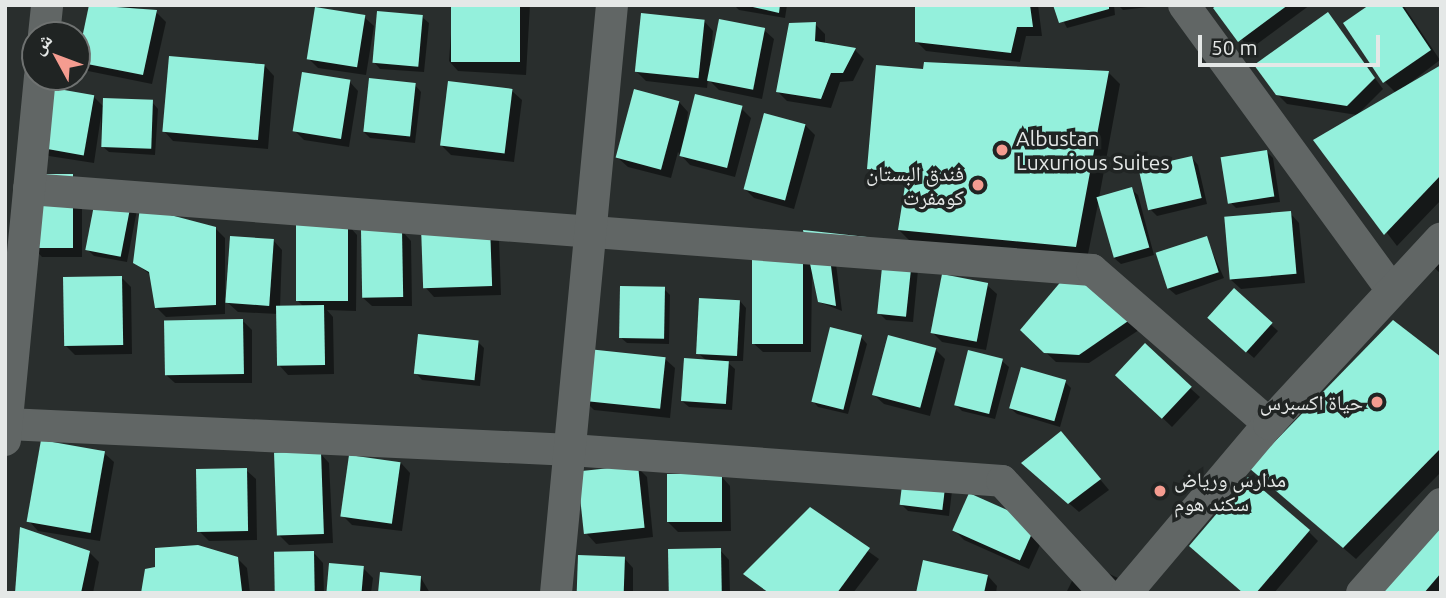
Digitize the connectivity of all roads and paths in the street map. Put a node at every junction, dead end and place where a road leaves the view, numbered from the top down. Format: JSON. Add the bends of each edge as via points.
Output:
{"nodes":[{"id":1,"x":612,"y":5,"type":"edge"},
{"id":2,"x":1184,"y":5,"type":"edge"},
{"id":3,"x":39,"y":91,"type":"edge"},
{"id":4,"x":29,"y":189,"type":"junction"},
{"id":5,"x":592,"y":232,"type":"junction"},
{"id":6,"x":1441,"y":238,"type":"edge"},
{"id":7,"x":1391,"y":289,"type":"junction"},
{"id":8,"x":1269,"y":425,"type":"junction"},
{"id":9,"x":6,"y":432,"type":"edge"},
{"id":10,"x":571,"y":450,"type":"junction"},
{"id":11,"x":1441,"y":504,"type":"edge"},
{"id":12,"x":556,"y":593,"type":"edge"},
{"id":13,"x":1105,"y":593,"type":"edge"},
{"id":14,"x":1126,"y":593,"type":"edge"},
{"id":15,"x":1362,"y":593,"type":"edge"}],
"edges":[{"from":1,"to":5,"type":"street"},
{"from":2,"to":7,"type":"street"},
{"from":3,"to":4,"type":"street"},
{"from":4,"to":5,"type":"street"},
{"from":4,"to":9,"type":"street"},
{"from":5,"to":8,"type":"street","via":[[1092,270]]},
{"from":5,"to":10,"type":"street"},
{"from":6,"to":7,"type":"street"},
{"from":7,"to":8,"type":"street"},
{"from":8,"to":14,"type":"street"},
{"from":9,"to":10,"type":"street"},
{"from":10,"to":12,"type":"street"},
{"from":10,"to":13,"type":"street","via":[[1002,481]]},
{"from":11,"to":15,"type":"street"}]}
